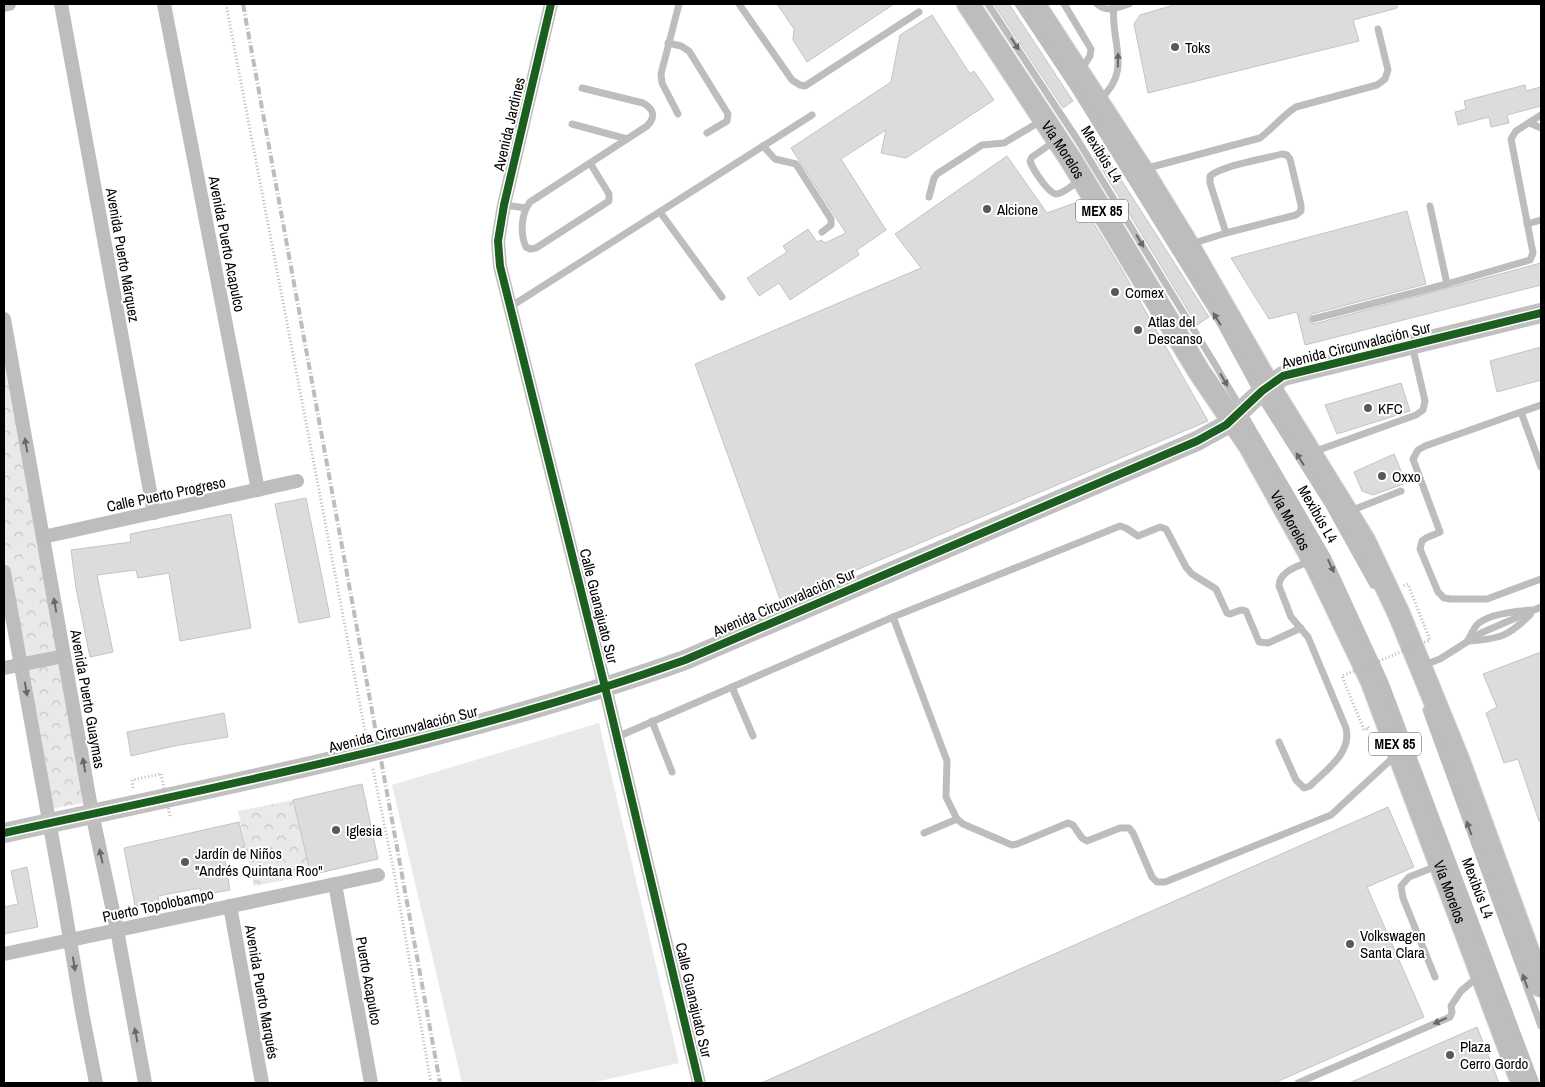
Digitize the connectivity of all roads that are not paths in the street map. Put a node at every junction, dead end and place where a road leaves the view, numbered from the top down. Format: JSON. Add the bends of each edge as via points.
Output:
{"nodes":[{"id":1,"x":9,"y":4,"type":"edge"},
{"id":2,"x":61,"y":4,"type":"edge"},
{"id":3,"x":164,"y":4,"type":"edge"},
{"id":4,"x":552,"y":4,"type":"edge"},
{"id":5,"x":679,"y":4,"type":"edge"},
{"id":6,"x":739,"y":4,"type":"edge"},
{"id":7,"x":968,"y":4,"type":"edge"},
{"id":8,"x":988,"y":4,"type":"edge"},
{"id":9,"x":1018,"y":4,"type":"edge"},
{"id":10,"x":1034,"y":4,"type":"edge"},
{"id":11,"x":1064,"y":4,"type":"edge"},
{"id":12,"x":1097,"y":4,"type":"edge"},
{"id":13,"x":1129,"y":4,"type":"edge"},
{"id":14,"x":4,"y":5,"type":"edge"},
{"id":15,"x":1113,"y":7,"type":"edge"},
{"id":16,"x":919,"y":12,"type":"dead end"},
{"id":17,"x":1378,"y":29,"type":"dead end"},
{"id":18,"x":668,"y":43,"type":"junction"},
{"id":19,"x":1079,"y":72,"type":"junction"},
{"id":20,"x":582,"y":88,"type":"dead end"},
{"id":21,"x":1098,"y":101,"type":"junction"},
{"id":22,"x":678,"y":114,"type":"dead end"},
{"id":23,"x":812,"y":115,"type":"dead end"},
{"id":24,"x":1541,"y":115,"type":"edge"},
{"id":25,"x":1044,"y":119,"type":"junction"},
{"id":26,"x":1530,"y":123,"type":"junction"},
{"id":27,"x":572,"y":124,"type":"dead end"},
{"id":28,"x":1541,"y":128,"type":"edge"},
{"id":29,"x":707,"y":133,"type":"dead end"},
{"id":30,"x":627,"y":139,"type":"junction"},
{"id":31,"x":1057,"y":139,"type":"junction"},
{"id":32,"x":763,"y":146,"type":"junction"},
{"id":33,"x":590,"y":163,"type":"junction"},
{"id":34,"x":1142,"y":170,"type":"junction"},
{"id":35,"x":1082,"y":178,"type":"junction"},
{"id":36,"x":928,"y":197,"type":"dead end"},
{"id":37,"x":504,"y":205,"type":"junction"},
{"id":38,"x":1430,"y":206,"type":"dead end"},
{"id":39,"x":526,"y":208,"type":"junction"},
{"id":40,"x":660,"y":212,"type":"junction"},
{"id":41,"x":1541,"y":220,"type":"edge"},
{"id":42,"x":1527,"y":224,"type":"junction"},
{"id":43,"x":822,"y":232,"type":"dead end"},
{"id":44,"x":1226,"y":232,"type":"junction"},
{"id":45,"x":1188,"y":245,"type":"junction"},
{"id":46,"x":498,"y":252,"type":"joint"},
{"id":47,"x":1447,"y":284,"type":"junction"},
{"id":48,"x":722,"y":297,"type":"dead end"},
{"id":49,"x":510,"y":307,"type":"junction"},
{"id":50,"x":1541,"y":312,"type":"edge"},
{"id":51,"x":4,"y":319,"type":"edge"},
{"id":52,"x":1313,"y":319,"type":"dead end"},
{"id":53,"x":1412,"y":345,"type":"junction"},
{"id":54,"x":1264,"y":391,"type":"junction"},
{"id":55,"x":1541,"y":405,"type":"edge"},
{"id":56,"x":1522,"y":412,"type":"junction"},
{"id":57,"x":1237,"y":416,"type":"junction"},
{"id":58,"x":1310,"y":453,"type":"junction"},
{"id":59,"x":1541,"y":467,"type":"edge"},
{"id":60,"x":296,"y":481,"type":"dead end"},
{"id":61,"x":258,"y":490,"type":"junction"},
{"id":62,"x":1401,"y":491,"type":"dead end"},
{"id":63,"x":1347,"y":512,"type":"junction"},
{"id":64,"x":154,"y":513,"type":"junction"},
{"id":65,"x":43,"y":538,"type":"junction"},
{"id":66,"x":1313,"y":560,"type":"junction"},
{"id":67,"x":4,"y":572,"type":"edge"},
{"id":68,"x":1541,"y":579,"type":"edge"},
{"id":69,"x":1376,"y":591,"type":"dead end"},
{"id":70,"x":1539,"y":608,"type":"edge"},
{"id":71,"x":892,"y":617,"type":"junction"},
{"id":72,"x":1301,"y":628,"type":"junction"},
{"id":73,"x":1468,"y":641,"type":"junction"},
{"id":74,"x":64,"y":656,"type":"junction"},
{"id":75,"x":21,"y":665,"type":"junction"},
{"id":76,"x":1421,"y":666,"type":"junction"},
{"id":77,"x":4,"y":668,"type":"edge"},
{"id":78,"x":606,"y":687,"type":"junction"},
{"id":79,"x":732,"y":687,"type":"junction"},
{"id":80,"x":1422,"y":699,"type":"dead end"},
{"id":81,"x":652,"y":721,"type":"junction"},
{"id":82,"x":753,"y":736,"type":"dead end"},
{"id":83,"x":616,"y":737,"type":"junction"},
{"id":84,"x":1279,"y":742,"type":"dead end"},
{"id":85,"x":1398,"y":753,"type":"junction"},
{"id":86,"x":672,"y":772,"type":"dead end"},
{"id":87,"x":92,"y":813,"type":"junction"},
{"id":88,"x":957,"y":819,"type":"junction"},
{"id":89,"x":50,"y":823,"type":"junction"},
{"id":90,"x":4,"y":833,"type":"edge"},
{"id":91,"x":924,"y":833,"type":"dead end"},
{"id":92,"x":1440,"y":865,"type":"junction"},
{"id":93,"x":378,"y":875,"type":"dead end"},
{"id":94,"x":335,"y":884,"type":"junction"},
{"id":95,"x":230,"y":906,"type":"junction"},
{"id":96,"x":117,"y":930,"type":"junction"},
{"id":97,"x":70,"y":940,"type":"junction"},
{"id":98,"x":4,"y":954,"type":"edge"},
{"id":99,"x":1481,"y":974,"type":"junction"},
{"id":100,"x":1434,"y":977,"type":"dead end"},
{"id":101,"x":1541,"y":986,"type":"edge"},
{"id":102,"x":1541,"y":1026,"type":"edge"},
{"id":103,"x":96,"y":1083,"type":"edge"},
{"id":104,"x":145,"y":1083,"type":"edge"},
{"id":105,"x":262,"y":1083,"type":"edge"},
{"id":106,"x":371,"y":1083,"type":"edge"},
{"id":107,"x":700,"y":1083,"type":"edge"},
{"id":108,"x":1298,"y":1083,"type":"edge"},
{"id":109,"x":1522,"y":1083,"type":"edge"},
{"id":110,"x":1536,"y":1083,"type":"edge"}],
"edges":[{"from":1,"to":14,"type":"street"},
{"from":2,"to":64,"type":"street","name":"Avenida Puerto Márquez"},
{"from":3,"to":61,"type":"street","name":"Avenida Puerto Acapulco"},
{"from":4,"to":37,"type":"street","name":"Avenida Jardines"},
{"from":5,"to":18,"type":"lane"},
{"from":6,"to":16,"type":"lane","via":[[792,80],[800,86],[805,86]]},
{"from":7,"to":25,"type":"main road","name":"Vía Morelos","number":"MEX 85"},
{"from":8,"to":57,"type":"lane","name":"Mexibús L4","one_way":true,"via":[[1077,139]]},
{"from":54,"to":9,"type":"lane","name":"Mexibús L4","one_way":true},
{"from":10,"to":19,"type":"main road"},
{"from":11,"to":19,"type":"lane","via":[[1091,49]]},
{"from":12,"to":15,"type":"lane","via":[[1102,8]]},
{"from":13,"to":15,"type":"lane"},
{"from":21,"to":15,"type":"lane","one_way":true,"via":[[1110,90],[1117,75],[1119,56]]},
{"from":17,"to":34,"type":"lane","via":[[1388,70],[1385,79],[1377,85],[1296,107],[1260,138]]},
{"from":18,"to":22,"type":"lane","via":[[661,80]]},
{"from":18,"to":29,"type":"lane","via":[[689,51],[728,114],[727,121]]},
{"from":19,"to":21,"type":"main road"},
{"from":20,"to":30,"type":"lane","via":[[643,103],[651,108],[653,116],[650,123]]},
{"from":21,"to":34,"type":"main road"},
{"from":23,"to":32,"type":"lane"},
{"from":24,"to":26,"type":"lane"},
{"from":25,"to":31,"type":"main road","name":"Vía Morelos","number":"MEX 85"},
{"from":25,"to":36,"type":"lane","via":[[1004,143],[982,145],[938,174]]},
{"from":26,"to":28,"type":"lane"},
{"from":26,"to":42,"type":"lane","via":[[1516,131],[1511,143]]},
{"from":27,"to":30,"type":"lane"},
{"from":30,"to":33,"type":"lane"},
{"from":31,"to":35,"type":"main road","name":"Vía Morelos","number":"MEX 85"},
{"from":31,"to":35,"type":"lane","via":[[1032,157],[1032,166],[1054,194]]},
{"from":32,"to":40,"type":"lane"},
{"from":32,"to":43,"type":"lane","via":[[775,159],[798,166],[831,219],[831,225]]},
{"from":33,"to":39,"type":"lane","via":[[530,202]]},
{"from":33,"to":39,"type":"lane","via":[[610,197],[606,203],[530,249],[525,246],[523,237]]},
{"from":34,"to":45,"type":"main road"},
{"from":35,"to":57,"type":"main road","name":"Vía Morelos","number":"MEX 85","via":[[1200,373]]},
{"from":37,"to":39,"type":"lane"},
{"from":37,"to":46,"type":"street","name":"Avenida Jardines"},
{"from":38,"to":47,"type":"lane"},
{"from":40,"to":48,"type":"lane"},
{"from":40,"to":49,"type":"lane"},
{"from":41,"to":42,"type":"lane"},
{"from":42,"to":47,"type":"lane","via":[[1534,253],[1530,260]]},
{"from":44,"to":44,"type":"lane","via":[[1296,215],[1301,211],[1287,155],[1249,162],[1210,176]]},
{"from":44,"to":45,"type":"lane"},
{"from":45,"to":54,"type":"main road"},
{"from":46,"to":49,"type":"street","name":"Calle Guanajuato Sur"},
{"from":47,"to":52,"type":"lane"},
{"from":49,"to":78,"type":"street","name":"Calle Guanajuato Sur"},
{"from":50,"to":53,"type":"street","name":"Avenida Circunvalación Sur"},
{"from":65,"to":51,"type":"street","name":"Avenida Puerto Guaymas","one_way":true},
{"from":53,"to":54,"type":"street","name":"Avenida Circunvalación Sur","via":[[1288,374]]},
{"from":53,"to":58,"type":"lane","via":[[1425,402],[1423,410]]},
{"from":54,"to":57,"type":"street","name":"Avenida Circunvalación Sur"},
{"from":54,"to":58,"type":"main road"},
{"from":69,"to":54,"type":"lane","name":"Mexibús L4","one_way":true},
{"from":55,"to":56,"type":"lane"},
{"from":56,"to":59,"type":"lane"},
{"from":56,"to":68,"type":"lane","via":[[1424,446],[1415,454],[1415,465],[1440,532],[1422,541],[1420,549],[1438,592],[1448,599],[1487,598]]},
{"from":57,"to":66,"type":"main road","name":"Vía Morelos","number":"MEX 85","via":[[1248,445]]},
{"from":57,"to":78,"type":"street","name":"Avenida Circunvalación Sur","via":[[1197,441],[702,653]]},
{"from":57,"to":110,"type":"lane","name":"Mexibús L4","one_way":true,"via":[[1327,556],[1385,682]]},
{"from":58,"to":63,"type":"main road"},
{"from":60,"to":61,"type":"street","name":"Calle Puerto Progreso"},
{"from":61,"to":64,"type":"street","name":"Calle Puerto Progreso"},
{"from":62,"to":63,"type":"lane"},
{"from":63,"to":76,"type":"main road","via":[[1381,575]]},
{"from":64,"to":65,"type":"street","name":"Calle Puerto Progreso"},
{"from":74,"to":65,"type":"street","name":"Avenida Puerto Guaymas","one_way":true},
{"from":66,"to":72,"type":"lane","via":[[1282,576],[1278,584],[1291,617]]},
{"from":66,"to":85,"type":"main road","name":"Vía Morelos","number":"MEX 85","via":[[1371,680]]},
{"from":67,"to":75,"type":"street"},
{"from":70,"to":73,"type":"lane"},
{"from":70,"to":73,"type":"lane","via":[[1507,635]]},
{"from":71,"to":72,"type":"lane","via":[[1120,526],[1138,536],[1160,527],[1167,531],[1189,571],[1216,590],[1228,614],[1246,611],[1259,642],[1268,643]]},
{"from":71,"to":79,"type":"lane"},
{"from":71,"to":88,"type":"lane","via":[[947,761],[946,797]]},
{"from":72,"to":84,"type":"lane","via":[[1308,637],[1346,728],[1348,741],[1341,755],[1310,786],[1304,788],[1296,780]]},
{"from":73,"to":76,"type":"lane","via":[[1440,659]]},
{"from":74,"to":75,"type":"street"},
{"from":87,"to":74,"type":"street","name":"Avenida Puerto Guaymas","one_way":true},
{"from":75,"to":77,"type":"street"},
{"from":75,"to":89,"type":"street","one_way":true},
{"from":76,"to":101,"type":"main road"},
{"from":78,"to":83,"type":"street","name":"Calle Guanajuato Sur"},
{"from":78,"to":87,"type":"street","name":"Avenida Circunvalación Sur","via":[[369,753]]},
{"from":79,"to":81,"type":"lane"},
{"from":79,"to":82,"type":"lane"},
{"from":102,"to":80,"type":"lane","name":"Mexibús L4","one_way":true},
{"from":81,"to":83,"type":"lane"},
{"from":81,"to":86,"type":"lane"},
{"from":83,"to":107,"type":"street","name":"Calle Guanajuato Sur"},
{"from":85,"to":88,"type":"lane","via":[[1331,815],[1161,882],[1152,877],[1128,828],[1087,841],[1068,823],[1012,845]]},
{"from":85,"to":92,"type":"main road","name":"Vía Morelos","number":"MEX 85"},
{"from":87,"to":89,"type":"street","name":"Avenida Circunvalación Sur"},
{"from":96,"to":87,"type":"street","name":"Avenida Puerto Guaymas","one_way":true},
{"from":88,"to":91,"type":"lane"},
{"from":89,"to":90,"type":"street","name":"Avenida Circunvalación Sur"},
{"from":89,"to":97,"type":"street"},
{"from":92,"to":99,"type":"main road","name":"Vía Morelos","number":"MEX 85"},
{"from":92,"to":100,"type":"lane","via":[[1410,877],[1401,886]]},
{"from":93,"to":94,"type":"street","name":"Puerto Topolobampo"},
{"from":94,"to":95,"type":"street","name":"Puerto Topolobampo"},
{"from":94,"to":106,"type":"street","name":"Puerto Acapulco"},
{"from":95,"to":96,"type":"street","name":"Puerto Topolobampo"},
{"from":95,"to":105,"type":"street","name":"Avenida Puerto Marqués"},
{"from":96,"to":97,"type":"street","name":"Puerto Topolobampo"},
{"from":104,"to":96,"type":"street","name":"Avenida Puerto Guaymas","one_way":true},
{"from":97,"to":98,"type":"street","name":"Puerto Topolobampo"},
{"from":97,"to":103,"type":"street","one_way":true},
{"from":99,"to":108,"type":"lane","one_way":true,"via":[[1455,999],[1450,1017]]},
{"from":99,"to":109,"type":"main road","name":"Vía Morelos","number":"MEX 85"}]}
